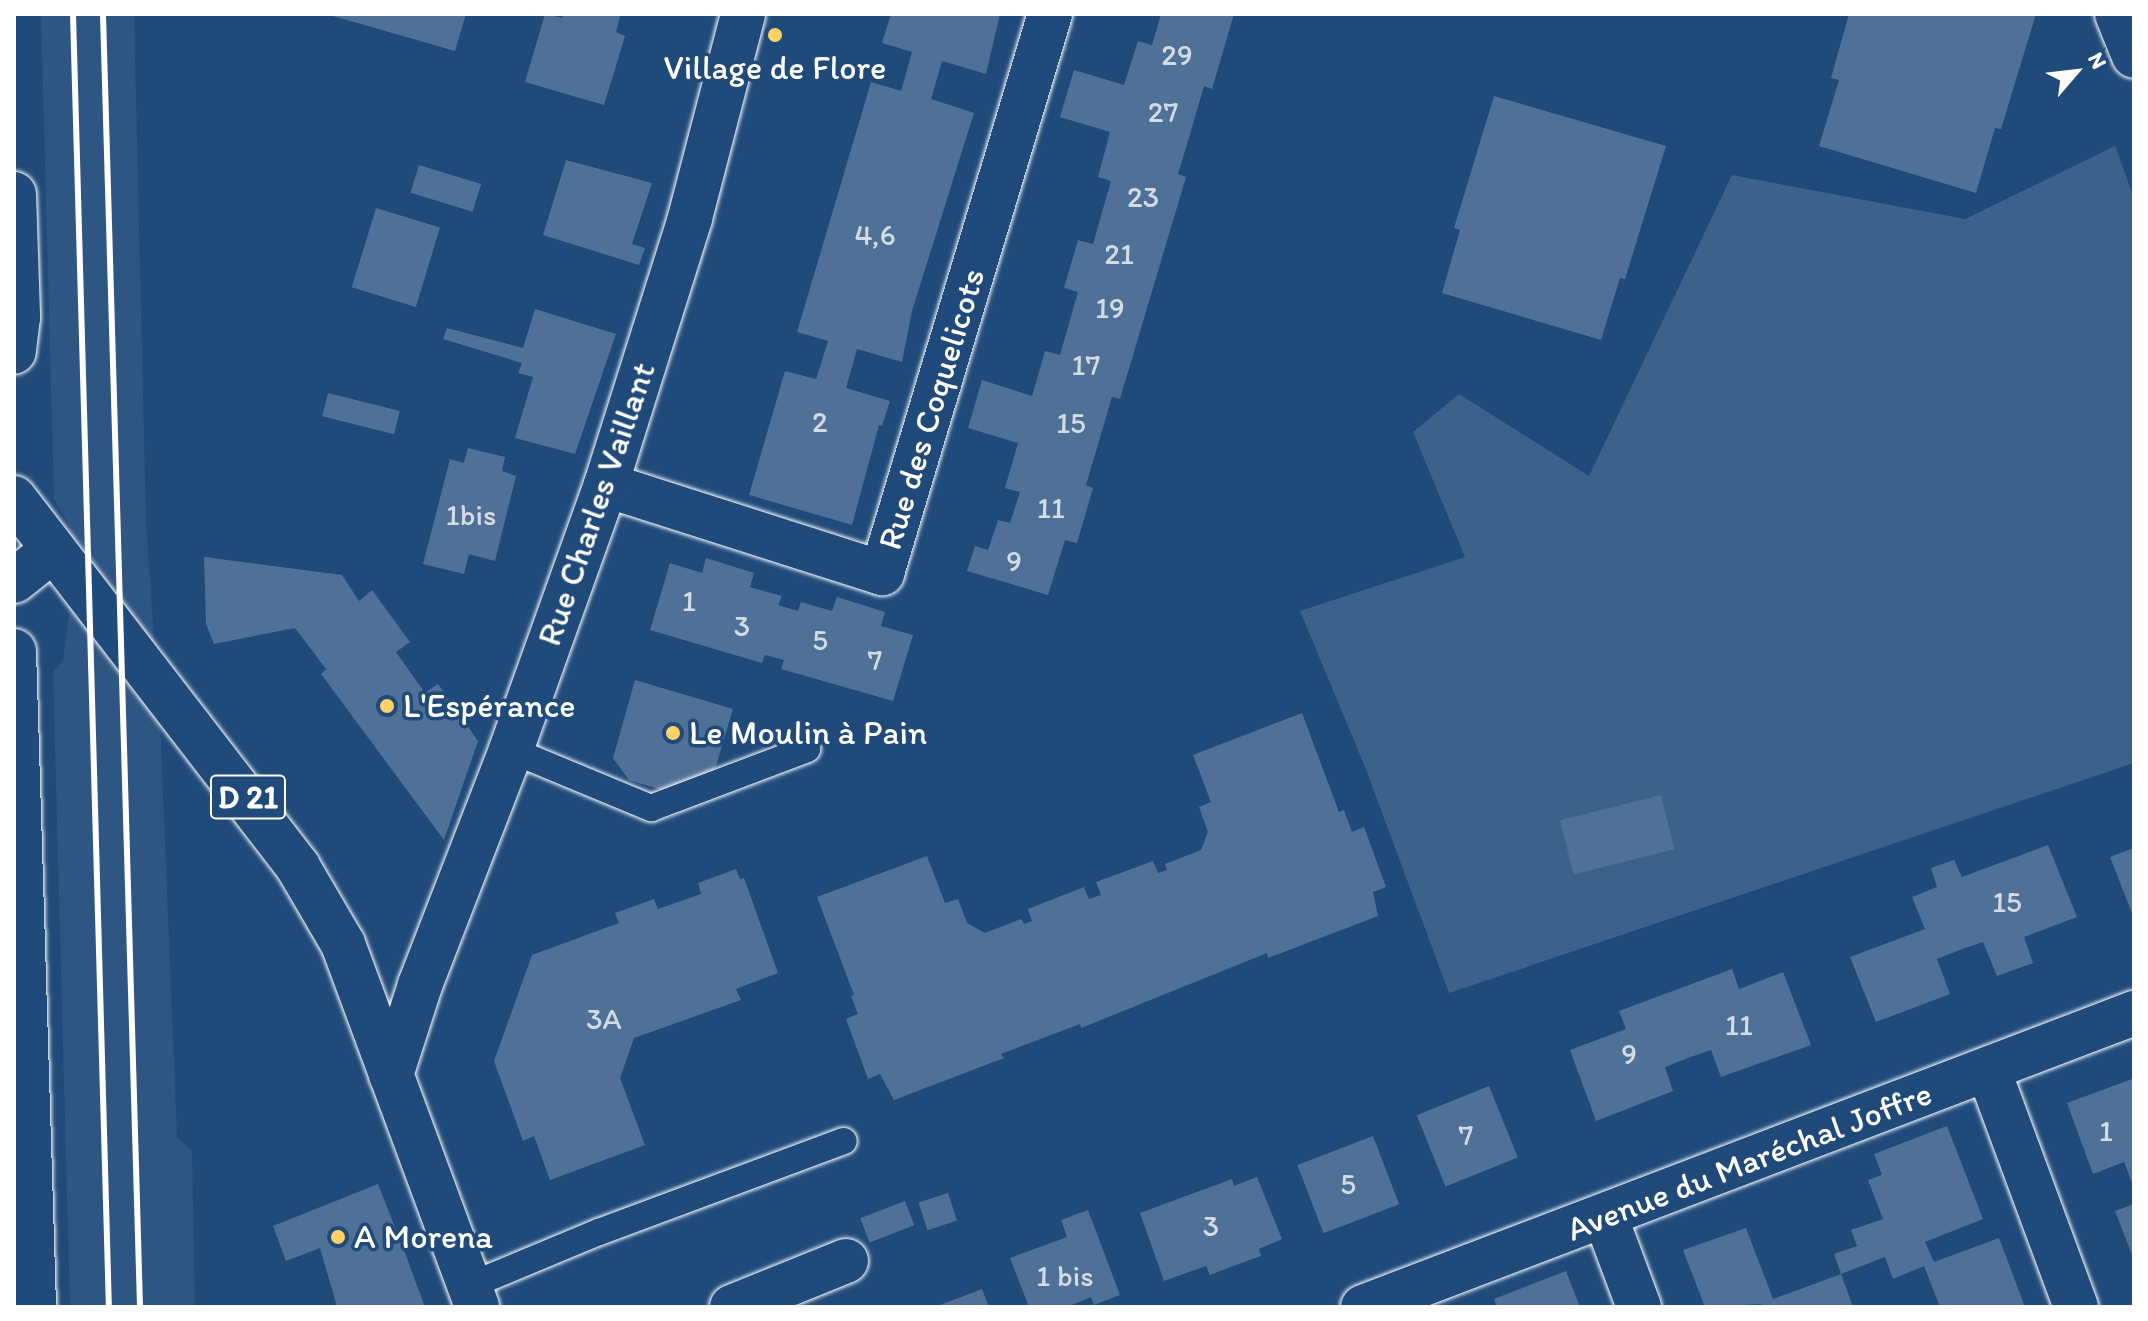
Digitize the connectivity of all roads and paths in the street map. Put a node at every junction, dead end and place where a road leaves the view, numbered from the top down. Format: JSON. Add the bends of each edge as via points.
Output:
{"nodes":[{"id":1,"x":743,"y":14,"type":"edge"},
{"id":2,"x":1050,"y":14,"type":"edge"},
{"id":3,"x":2117,"y":14,"type":"edge"},
{"id":4,"x":2134,"y":56,"type":"edge"},
{"id":5,"x":14,"y":194,"type":"edge"},
{"id":6,"x":14,"y":352,"type":"edge"},
{"id":7,"x":606,"y":485,"type":"junction"},
{"id":8,"x":14,"y":498,"type":"edge"},
{"id":9,"x":53,"y":550,"type":"junction"},
{"id":10,"x":14,"y":581,"type":"edge"},
{"id":11,"x":14,"y":651,"type":"edge"},
{"id":12,"x":807,"y":749,"type":"dead end"},
{"id":13,"x":511,"y":750,"type":"junction"},
{"id":14,"x":2134,"y":1013,"type":"edge"},
{"id":15,"x":1988,"y":1069,"type":"junction"},
{"id":16,"x":391,"y":1075,"type":"junction"},
{"id":17,"x":22,"y":1124,"type":"edge"},
{"id":18,"x":844,"y":1141,"type":"dead end"},
{"id":19,"x":1605,"y":1216,"type":"junction"},
{"id":20,"x":846,"y":1261,"type":"dead end"},
{"id":21,"x":473,"y":1296,"type":"edge"},
{"id":22,"x":34,"y":1307,"type":"edge"},
{"id":23,"x":732,"y":1307,"type":"edge"},
{"id":24,"x":1363,"y":1307,"type":"edge"},
{"id":25,"x":1639,"y":1307,"type":"edge"},
{"id":26,"x":2076,"y":1307,"type":"edge"}],
"edges":[{"from":1,"to":7,"type":"street","name":"Rue Charles Vaillant","via":[[690,218]]},
{"from":2,"to":7,"type":"street","name":"Rue des Coquelicots","via":[[882,573]]},
{"from":3,"to":4,"type":"street"},
{"from":5,"to":6,"type":"street"},
{"from":7,"to":13,"type":"street","name":"Rue Charles Vaillant"},
{"from":8,"to":9,"type":"street","number":"D 21"},
{"from":9,"to":10,"type":"street"},
{"from":9,"to":16,"type":"street","number":"D 21","via":[[298,867],[343,944]]},
{"from":11,"to":17,"type":"street"},
{"from":12,"to":13,"type":"lane","via":[[651,808]]},
{"from":13,"to":16,"type":"street","name":"Rue Charles Vaillant"},
{"from":14,"to":15,"type":"street","name":"Avenue du Maréchal Joffre"},
{"from":15,"to":19,"type":"street","name":"Avenue du Maréchal Joffre"},
{"from":15,"to":26,"type":"street"},
{"from":16,"to":21,"type":"street","number":"D 21"},
{"from":17,"to":22,"type":"street"},
{"from":18,"to":21,"type":"lane","via":[[599,1232]]},
{"from":19,"to":24,"type":"street","name":"Avenue du Maréchal Joffre"},
{"from":19,"to":25,"type":"street"},
{"from":20,"to":23,"type":"street"}]}
